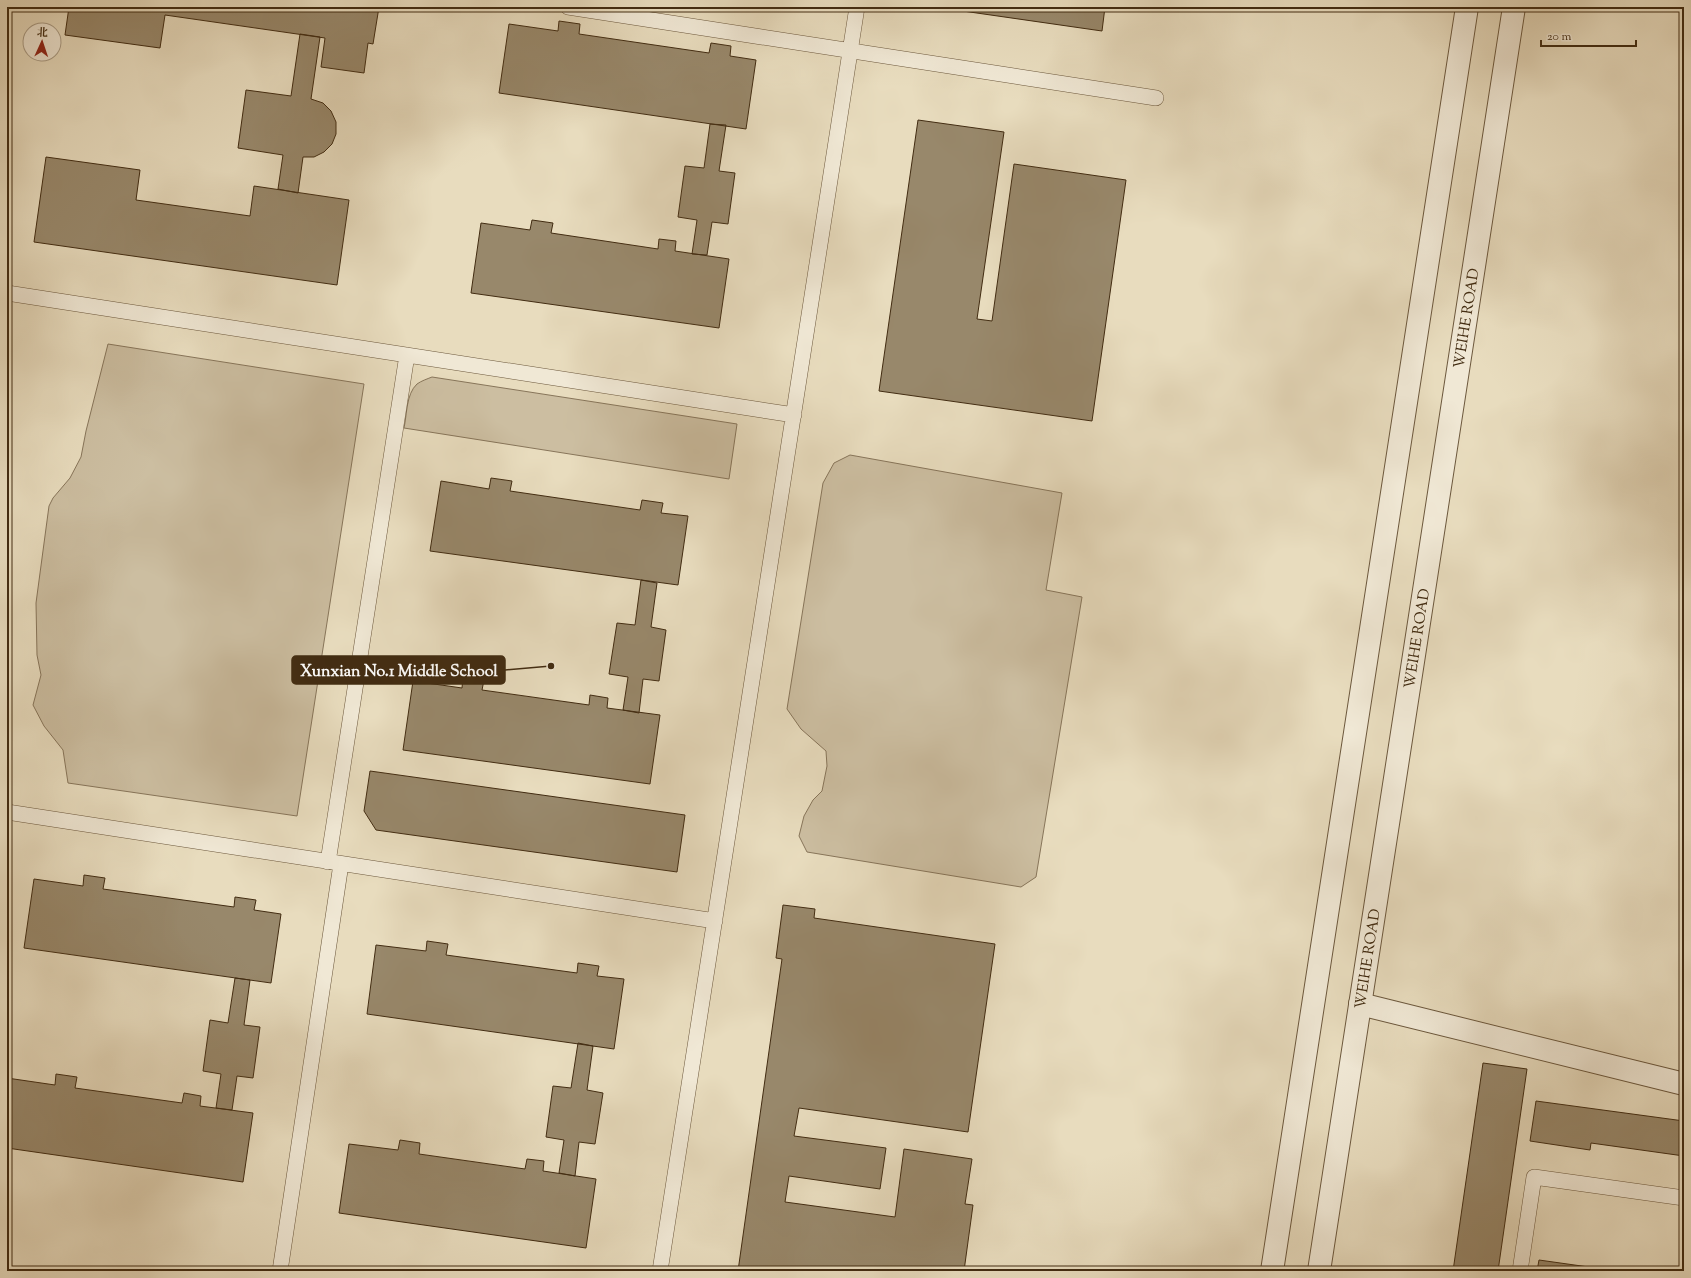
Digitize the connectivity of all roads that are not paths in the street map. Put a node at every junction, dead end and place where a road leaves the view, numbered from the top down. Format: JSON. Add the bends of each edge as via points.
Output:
{"nodes":[{"id":1,"x":568,"y":7,"type":"edge"},
{"id":2,"x":857,"y":7,"type":"edge"},
{"id":3,"x":1467,"y":7,"type":"edge"},
{"id":4,"x":1514,"y":7,"type":"edge"},
{"id":5,"x":850,"y":51,"type":"junction"},
{"id":6,"x":1156,"y":98,"type":"dead end"},
{"id":7,"x":7,"y":293,"type":"edge"},
{"id":8,"x":407,"y":355,"type":"junction"},
{"id":9,"x":794,"y":415,"type":"junction"},
{"id":10,"x":7,"y":812,"type":"edge"},
{"id":11,"x":335,"y":863,"type":"junction"},
{"id":12,"x":715,"y":922,"type":"junction"},
{"id":13,"x":1360,"y":1004,"type":"junction"},
{"id":14,"x":1684,"y":1084,"type":"edge"},
{"id":15,"x":1684,"y":1198,"type":"edge"},
{"id":16,"x":280,"y":1271,"type":"edge"},
{"id":17,"x":660,"y":1271,"type":"edge"},
{"id":18,"x":1272,"y":1271,"type":"edge"},
{"id":19,"x":1319,"y":1271,"type":"edge"},
{"id":20,"x":1520,"y":1271,"type":"edge"}],
"edges":[{"from":1,"to":5,"type":"lane"},
{"from":2,"to":5,"type":"lane"},
{"from":3,"to":18,"type":"street"},
{"from":4,"to":13,"type":"street","name":"WEIHE ROAD"},
{"from":5,"to":6,"type":"lane"},
{"from":5,"to":9,"type":"lane"},
{"from":7,"to":8,"type":"lane"},
{"from":8,"to":9,"type":"lane"},
{"from":8,"to":11,"type":"lane"},
{"from":9,"to":12,"type":"lane"},
{"from":10,"to":11,"type":"lane"},
{"from":11,"to":12,"type":"lane"},
{"from":11,"to":16,"type":"lane"},
{"from":12,"to":17,"type":"lane"},
{"from":13,"to":14,"type":"street"},
{"from":13,"to":19,"type":"street","name":"WEIHE ROAD"},
{"from":15,"to":20,"type":"lane","via":[[1534,1177]]}]}
